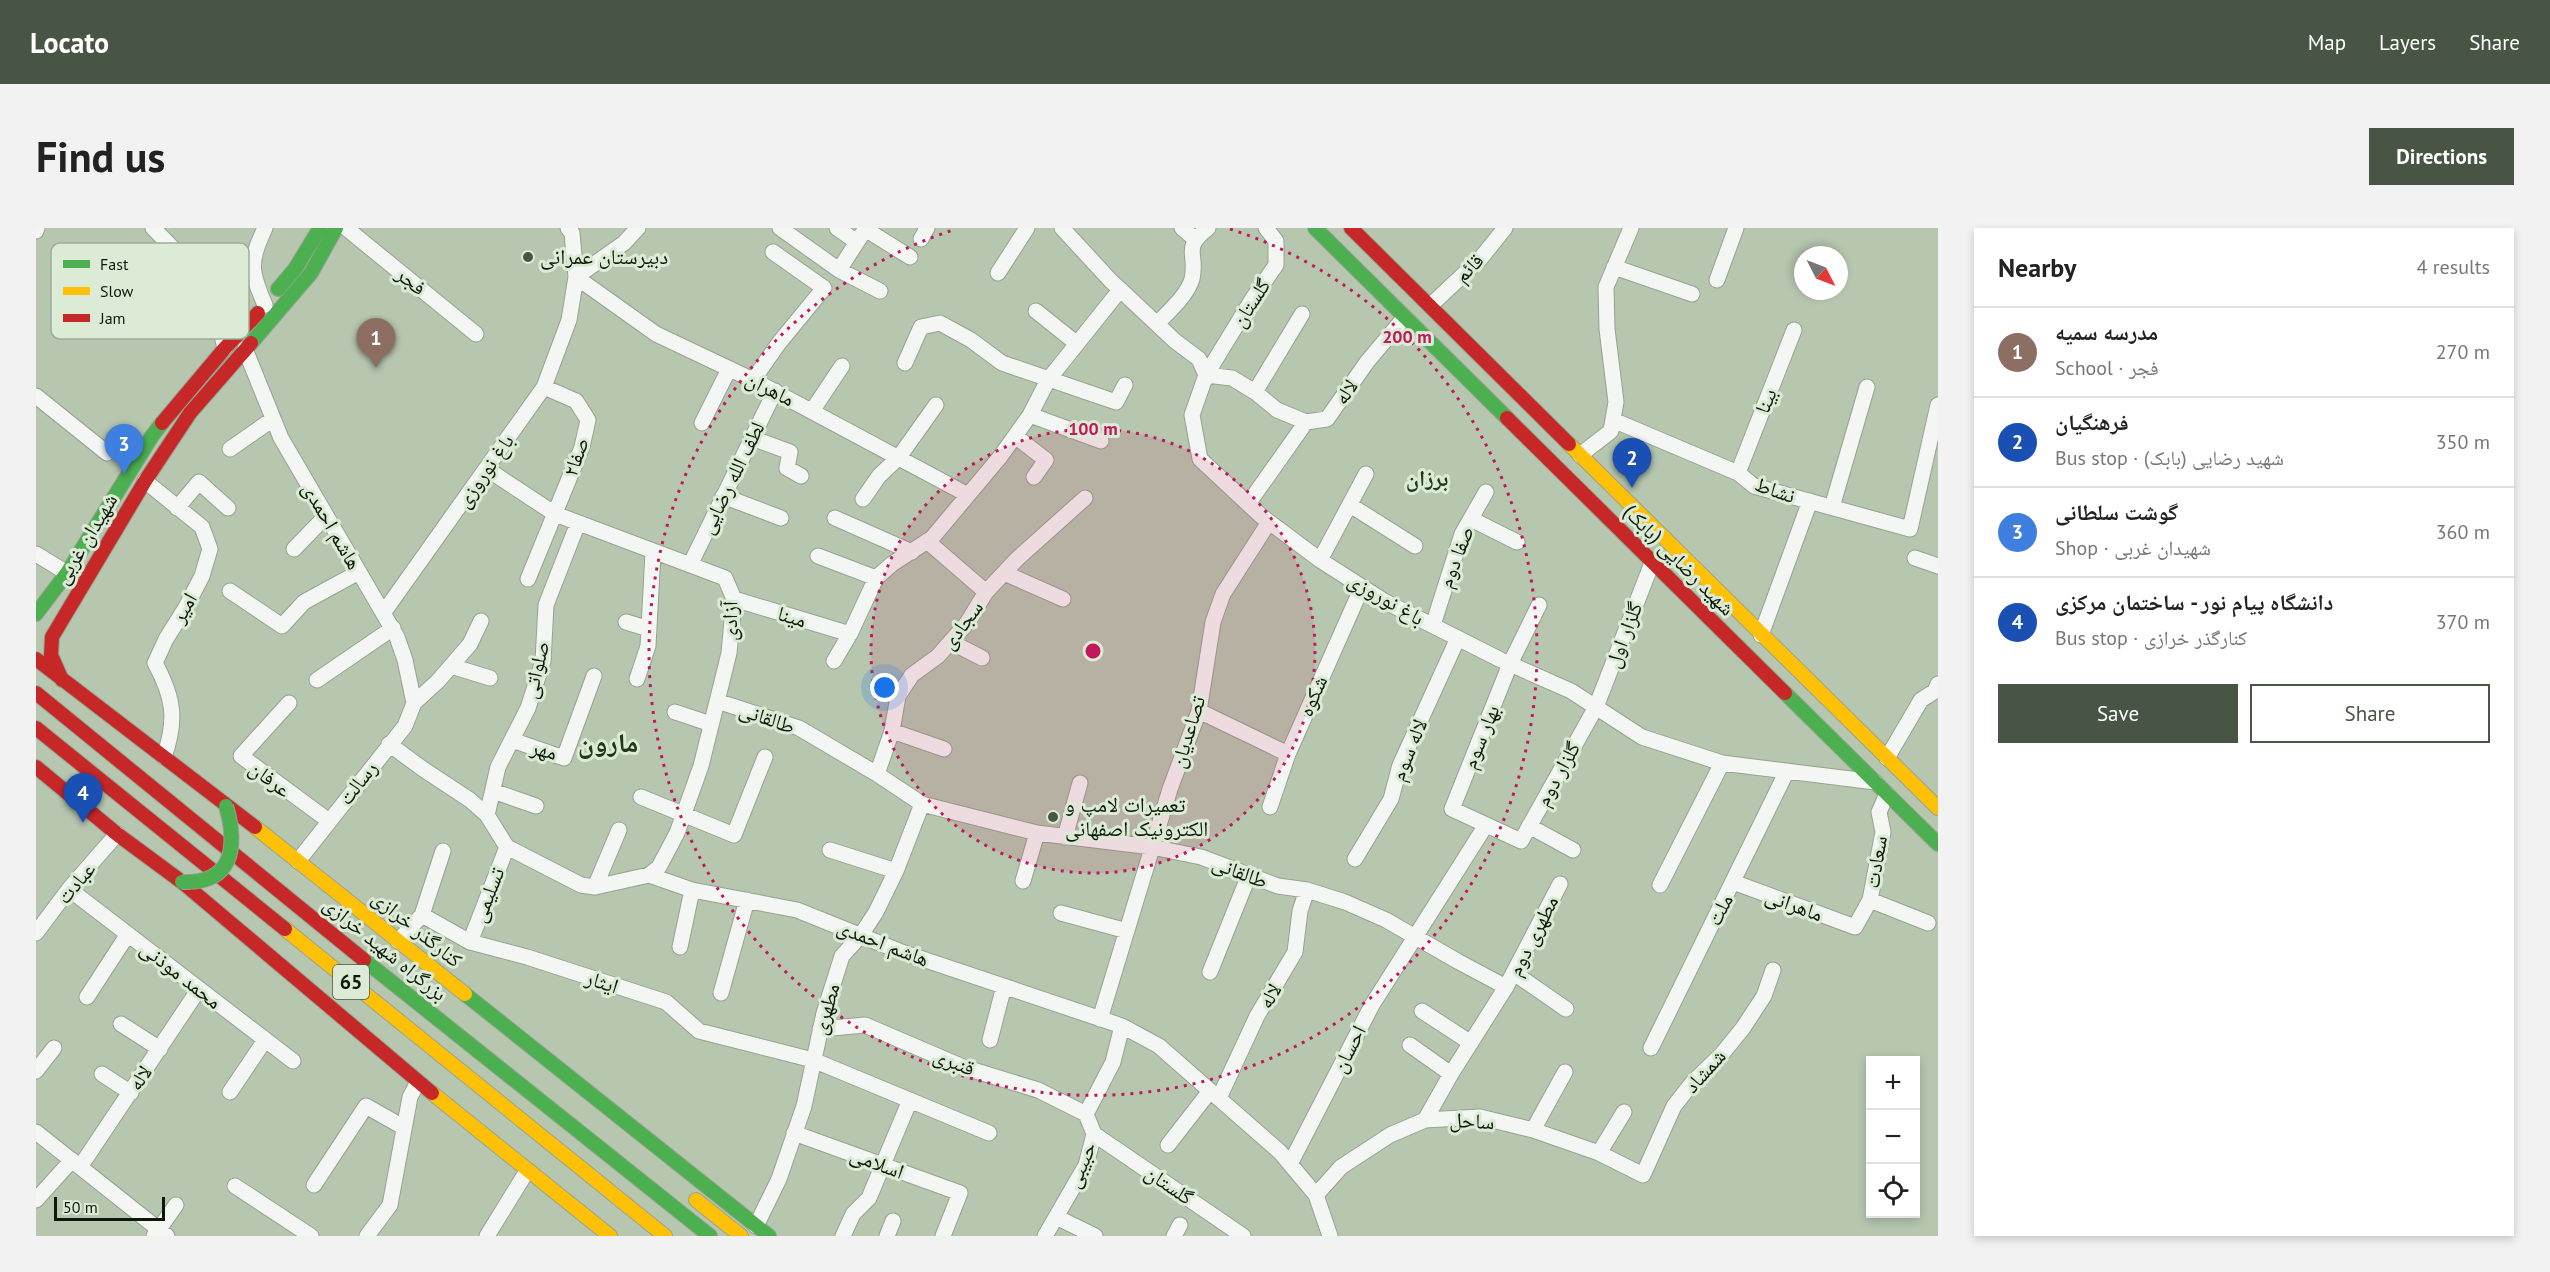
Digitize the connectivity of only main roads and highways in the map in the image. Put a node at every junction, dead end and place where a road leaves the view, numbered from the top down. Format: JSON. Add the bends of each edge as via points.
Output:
{"nodes":[{"id":1,"x":320,"y":228,"type":"edge"},
{"id":2,"x":336,"y":228,"type":"edge"},
{"id":3,"x":1315,"y":228,"type":"edge"},
{"id":4,"x":1340,"y":228,"type":"edge"},
{"id":5,"x":1360,"y":231,"type":"edge"},
{"id":6,"x":1329,"y":240,"type":"junction"},
{"id":7,"x":249,"y":322,"type":"edge"},
{"id":8,"x":233,"y":339,"type":"edge"},
{"id":9,"x":36,"y":614,"type":"edge"},
{"id":10,"x":52,"y":637,"type":"junction"},
{"id":11,"x":36,"y":640,"type":"edge"},
{"id":12,"x":36,"y":658,"type":"edge"},
{"id":13,"x":63,"y":680,"type":"junction"},
{"id":14,"x":36,"y":684,"type":"edge"},
{"id":15,"x":36,"y":693,"type":"edge"},
{"id":16,"x":36,"y":728,"type":"edge"},
{"id":17,"x":36,"y":733,"type":"edge"},
{"id":18,"x":52,"y":741,"type":"junction"},
{"id":19,"x":36,"y":767,"type":"edge"},
{"id":20,"x":142,"y":777,"type":"junction"},
{"id":21,"x":226,"y":806,"type":"junction"},
{"id":22,"x":1937,"y":806,"type":"edge"},
{"id":23,"x":1938,"y":844,"type":"edge"},
{"id":24,"x":182,"y":882,"type":"junction"},
{"id":25,"x":428,"y":1012,"type":"junction"},
{"id":26,"x":507,"y":1109,"type":"junction"},
{"id":27,"x":590,"y":1122,"type":"dead end"},
{"id":28,"x":681,"y":1188,"type":"dead end"},
{"id":29,"x":610,"y":1236,"type":"edge"},
{"id":30,"x":643,"y":1236,"type":"edge"},
{"id":31,"x":665,"y":1236,"type":"edge"},
{"id":32,"x":710,"y":1236,"type":"edge"},
{"id":33,"x":741,"y":1236,"type":"edge"},
{"id":34,"x":769,"y":1236,"type":"edge"}],
"edges":[{"from":1,"to":7,"type":"main road","name":"شهیدان غربی","via":[[295,269]]},
{"from":2,"to":10,"type":"main road","name":"شهیدان غربی","via":[[311,273],[190,413]]},
{"from":3,"to":6,"type":"main road","name":"شهید رضایی (بابک)"},
{"from":4,"to":6,"type":"main road"},
{"from":5,"to":22,"type":"main road","name":"شهید رضایی (بابک)","via":[[1580,455]]},
{"from":6,"to":23,"type":"main road","name":"شهید رضایی (بابک)"},
{"from":8,"to":9,"type":"main road","name":"شهیدان غربی","via":[[152,436],[67,573]]},
{"from":10,"to":11,"type":"main road"},
{"from":10,"to":13,"type":"main road","via":[[51,655]]},
{"from":12,"to":13,"type":"main road","name":"کنارگذر خرازی"},
{"from":13,"to":21,"type":"main road","name":"کنارگذر خرازی"},
{"from":14,"to":20,"type":"main road"},
{"from":15,"to":20,"type":"main road","name":"بزرگراه شهید خرازی","number":"65"},
{"from":16,"to":18,"type":"main road","number":"65"},
{"from":17,"to":18,"type":"main road"},
{"from":18,"to":26,"type":"main road","number":"65"},
{"from":19,"to":24,"type":"main road"},
{"from":20,"to":25,"type":"main road","name":"بزرگراه شهید خرازی","number":"65"},
{"from":21,"to":24,"type":"main road","bridge":true,"via":[[234,835],[231,855],[221,870],[205,882]]},
{"from":21,"to":34,"type":"main road","name":"کنارگذر خرازی"},
{"from":24,"to":29,"type":"main road","via":[[418,1082]]},
{"from":25,"to":27,"type":"main road","number":"65"},
{"from":25,"to":32,"type":"main road","name":"بزرگراه شهید خرازی"},
{"from":26,"to":30,"type":"main road"},
{"from":26,"to":31,"type":"main road","number":"65"},
{"from":28,"to":33,"type":"main road"}]}
